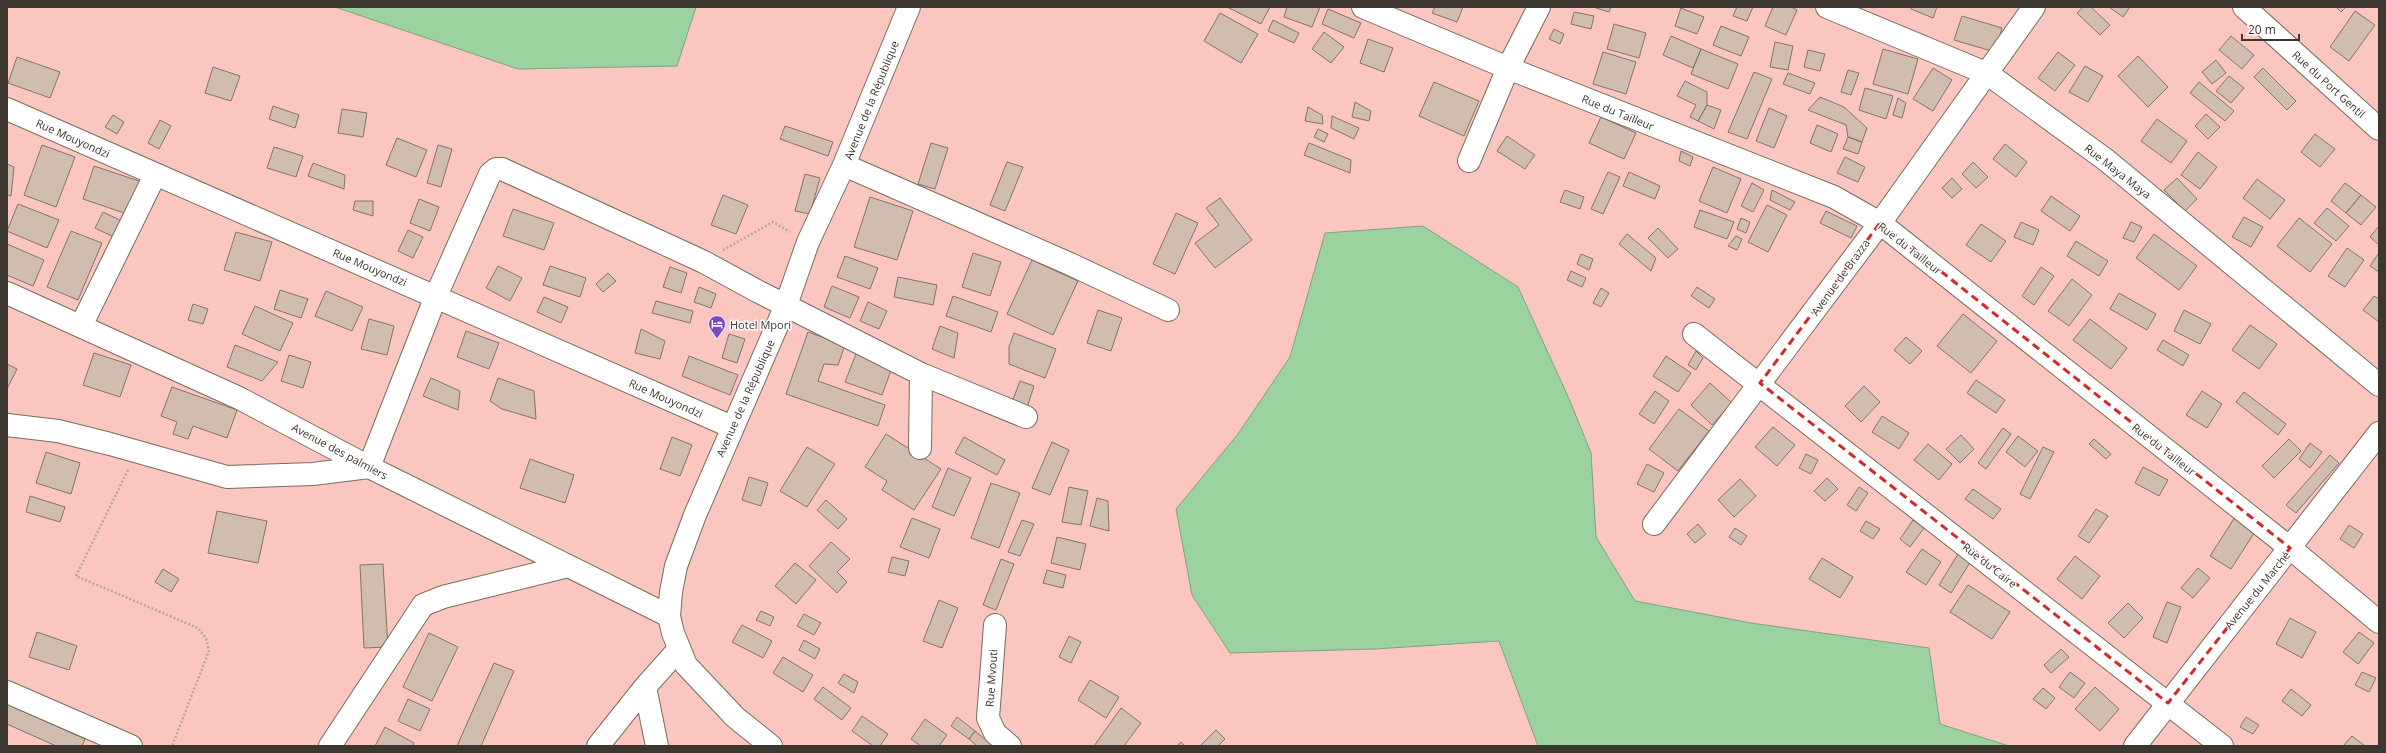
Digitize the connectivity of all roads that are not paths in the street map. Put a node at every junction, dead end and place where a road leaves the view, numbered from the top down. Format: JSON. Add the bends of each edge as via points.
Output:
{"nodes":[{"id":1,"x":909,"y":7,"type":"edge"},
{"id":2,"x":1363,"y":7,"type":"edge"},
{"id":3,"x":1539,"y":7,"type":"edge"},
{"id":4,"x":1827,"y":7,"type":"edge"},
{"id":5,"x":2034,"y":7,"type":"edge"},
{"id":6,"x":2244,"y":7,"type":"edge"},
{"id":7,"x":1508,"y":68,"type":"junction"},
{"id":8,"x":1988,"y":74,"type":"junction"},
{"id":9,"x":7,"y":109,"type":"edge"},
{"id":10,"x":2379,"y":129,"type":"edge"},
{"id":11,"x":1469,"y":161,"type":"dead end"},
{"id":12,"x":844,"y":166,"type":"junction"},
{"id":13,"x":155,"y":175,"type":"junction"},
{"id":14,"x":1880,"y":223,"type":"junction"},
{"id":15,"x":7,"y":293,"type":"edge"},
{"id":16,"x":436,"y":296,"type":"junction"},
{"id":17,"x":786,"y":305,"type":"junction"},
{"id":18,"x":1168,"y":310,"type":"dead end"},
{"id":19,"x":80,"y":326,"type":"junction"},
{"id":20,"x":1694,"y":334,"type":"dead end"},
{"id":21,"x":921,"y":374,"type":"junction"},
{"id":22,"x":1760,"y":383,"type":"junction"},
{"id":23,"x":2379,"y":385,"type":"edge"},
{"id":24,"x":1026,"y":417,"type":"dead end"},
{"id":25,"x":7,"y":425,"type":"edge"},
{"id":26,"x":732,"y":427,"type":"junction"},
{"id":27,"x":2379,"y":433,"type":"edge"},
{"id":28,"x":920,"y":448,"type":"dead end"},
{"id":29,"x":369,"y":467,"type":"junction"},
{"id":30,"x":1654,"y":524,"type":"dead end"},
{"id":31,"x":2290,"y":548,"type":"junction"},
{"id":32,"x":568,"y":566,"type":"junction"},
{"id":33,"x":670,"y":616,"type":"junction"},
{"id":34,"x":2379,"y":622,"type":"edge"},
{"id":35,"x":995,"y":625,"type":"dead end"},
{"id":36,"x":678,"y":650,"type":"junction"},
{"id":37,"x":644,"y":687,"type":"junction"},
{"id":38,"x":7,"y":692,"type":"edge"},
{"id":39,"x":2168,"y":703,"type":"junction"},
{"id":40,"x":131,"y":746,"type":"edge"},
{"id":41,"x":330,"y":746,"type":"edge"},
{"id":42,"x":598,"y":746,"type":"edge"},
{"id":43,"x":657,"y":746,"type":"edge"},
{"id":44,"x":771,"y":746,"type":"edge"},
{"id":45,"x":1010,"y":746,"type":"edge"},
{"id":46,"x":2135,"y":746,"type":"edge"},
{"id":47,"x":2222,"y":746,"type":"edge"}],
"edges":[{"from":1,"to":12,"type":"street","name":"Avenue de la République"},
{"from":2,"to":7,"type":"street","name":"Rue du Tailleur"},
{"from":3,"to":7,"type":"street"},
{"from":4,"to":8,"type":"street","name":"Rue Maya Maya"},
{"from":5,"to":8,"type":"street","name":"Avenue de Brazza"},
{"from":6,"to":10,"type":"street","name":"Rue du Port Gentil"},
{"from":7,"to":11,"type":"street"},
{"from":7,"to":14,"type":"street","name":"Rue du Tailleur","via":[[1834,197]]},
{"from":8,"to":14,"type":"street","name":"Avenue de Brazza"},
{"from":8,"to":23,"type":"street","name":"Rue Maya Maya","via":[[2106,160]]},
{"from":9,"to":13,"type":"street","name":"Rue Mouyondzi"},
{"from":12,"to":17,"type":"street","name":"Avenue de la République","via":[[808,242]]},
{"from":12,"to":18,"type":"street","via":[[1070,264]]},
{"from":13,"to":16,"type":"street","name":"Rue Mouyondzi"},
{"from":13,"to":19,"type":"street"},
{"from":14,"to":22,"type":"street","name":"Avenue de Brazza"},
{"from":14,"to":31,"type":"street","name":"Rue du Tailleur"},
{"from":15,"to":19,"type":"street","name":"Avenue des palmiers"},
{"from":16,"to":17,"type":"street","via":[[490,174],[496,169],[502,169],[704,262]]},
{"from":16,"to":26,"type":"street","name":"Rue Mouyondzi"},
{"from":16,"to":29,"type":"street"},
{"from":17,"to":21,"type":"street"},
{"from":17,"to":26,"type":"street","name":"Avenue de la République"},
{"from":19,"to":29,"type":"street","name":"Avenue des palmiers","via":[[239,398]]},
{"from":20,"to":22,"type":"street","name":"Rue du Caire"},
{"from":21,"to":24,"type":"street"},
{"from":21,"to":28,"type":"street"},
{"from":22,"to":30,"type":"street","name":"Avenue de Brazza"},
{"from":22,"to":39,"type":"street","name":"Rue du Caire"},
{"from":25,"to":29,"type":"street","via":[[58,432],[228,477],[313,474]]},
{"from":26,"to":33,"type":"street","name":"Avenue de la République","via":[[676,566]]},
{"from":27,"to":31,"type":"street","name":"Avenue du Marché"},
{"from":29,"to":32,"type":"street","name":"Avenue des palmiers"},
{"from":31,"to":34,"type":"street","name":"Rue du Tailleur"},
{"from":31,"to":39,"type":"street","name":"Avenue du Marché"},
{"from":32,"to":33,"type":"street","name":"Avenue des palmiers"},
{"from":32,"to":41,"type":"street","via":[[443,596],[423,605]]},
{"from":33,"to":36,"type":"street","name":"Avenue de la République"},
{"from":35,"to":45,"type":"street","name":"Rue Mvouti","via":[[988,718],[995,733]]},
{"from":36,"to":37,"type":"street"},
{"from":36,"to":44,"type":"street","name":"Avenue de la République","via":[[686,665],[735,718]]},
{"from":37,"to":42,"type":"street"},
{"from":37,"to":43,"type":"street"},
{"from":38,"to":40,"type":"street"},
{"from":39,"to":46,"type":"street","name":"Avenue du Marché"},
{"from":39,"to":47,"type":"street","name":"Rue du Caire"}]}
